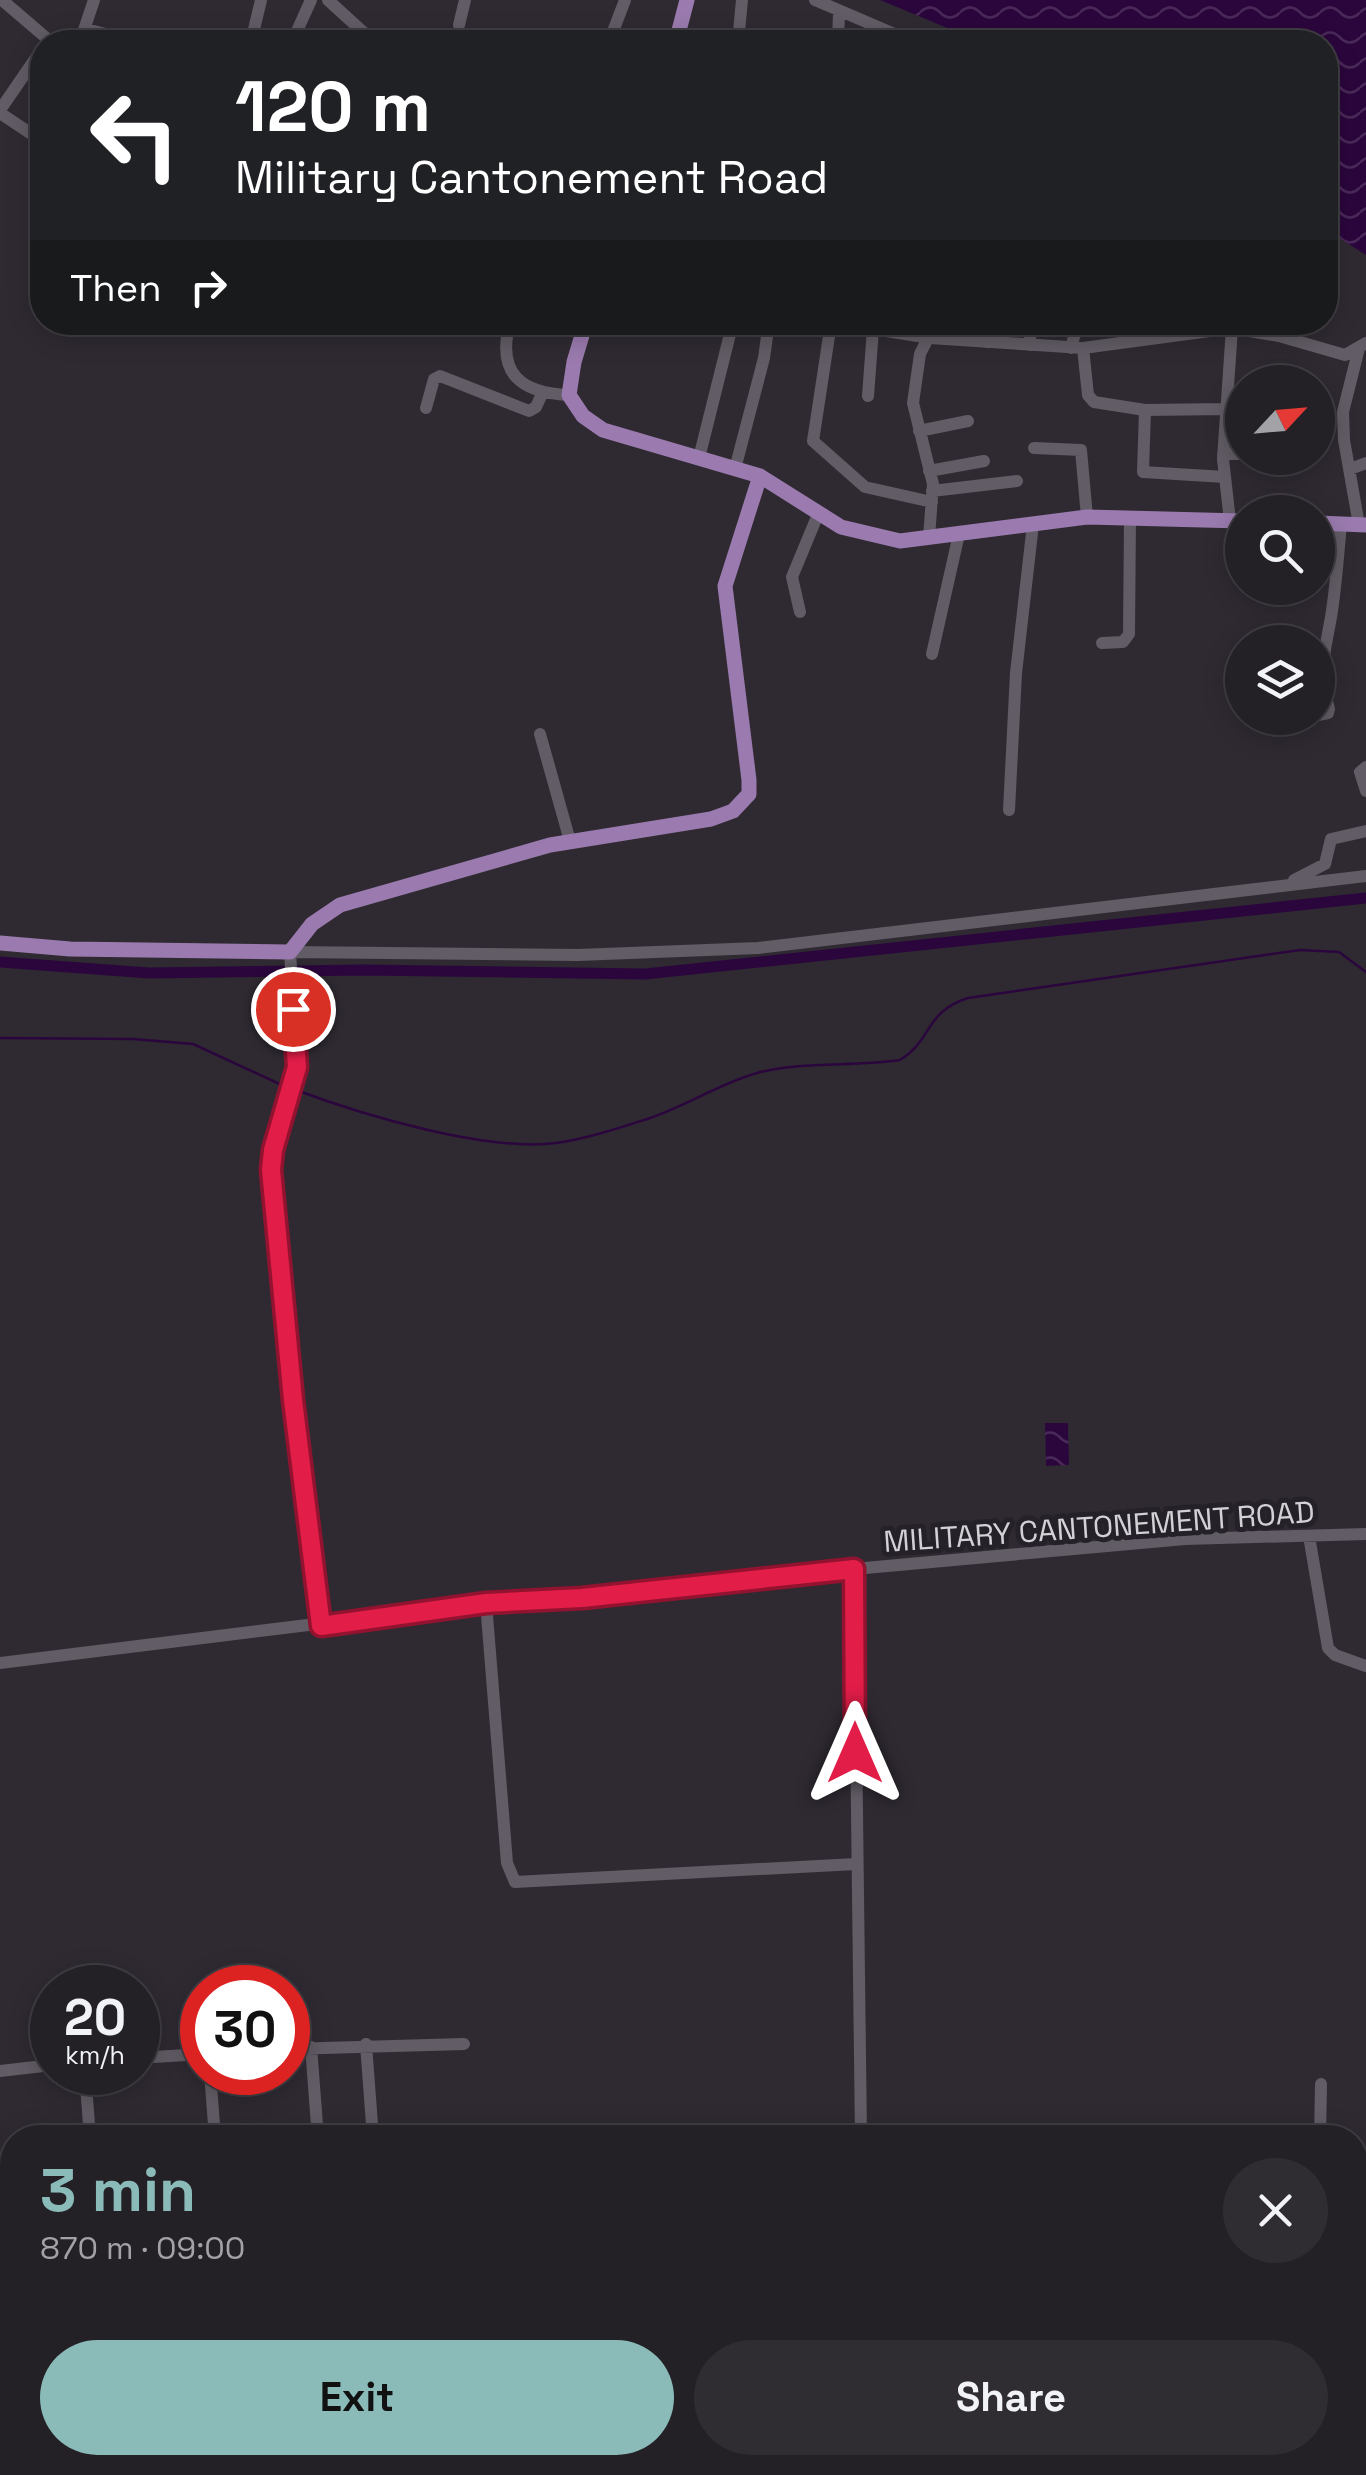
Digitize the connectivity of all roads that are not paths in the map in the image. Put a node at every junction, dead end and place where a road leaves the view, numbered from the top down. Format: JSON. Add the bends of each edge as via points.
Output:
{"nodes":[{"id":1,"x":2,"y":0,"type":"edge"},
{"id":2,"x":94,"y":0,"type":"edge"},
{"id":3,"x":261,"y":0,"type":"edge"},
{"id":4,"x":311,"y":0,"type":"edge"},
{"id":5,"x":328,"y":0,"type":"edge"},
{"id":6,"x":465,"y":0,"type":"edge"},
{"id":7,"x":625,"y":0,"type":"edge"},
{"id":8,"x":687,"y":0,"type":"edge"},
{"id":9,"x":742,"y":0,"type":"edge"},
{"id":10,"x":815,"y":0,"type":"edge"},
{"id":11,"x":839,"y":12,"type":"junction"},
{"id":12,"x":460,"y":25,"type":"dead end"},
{"id":13,"x":86,"y":29,"type":"joint"},
{"id":14,"x":33,"y":30,"type":"edge"},
{"id":15,"x":90,"y":30,"type":"edge"},
{"id":16,"x":254,"y":30,"type":"edge"},
{"id":17,"x":297,"y":30,"type":"edge"},
{"id":18,"x":361,"y":30,"type":"edge"},
{"id":19,"x":614,"y":30,"type":"edge"},
{"id":20,"x":679,"y":30,"type":"edge"},
{"id":21,"x":739,"y":30,"type":"edge"},
{"id":22,"x":838,"y":30,"type":"edge"},
{"id":23,"x":881,"y":30,"type":"edge"},
{"id":24,"x":30,"y":69,"type":"edge"},
{"id":25,"x":0,"y":112,"type":"edge"},
{"id":26,"x":30,"y":132,"type":"edge"},
{"id":27,"x":506,"y":335,"type":"edge"},
{"id":28,"x":582,"y":335,"type":"edge"},
{"id":29,"x":729,"y":335,"type":"edge"},
{"id":30,"x":767,"y":335,"type":"edge"},
{"id":31,"x":828,"y":335,"type":"edge"},
{"id":32,"x":873,"y":335,"type":"edge"},
{"id":33,"x":911,"y":335,"type":"edge"},
{"id":34,"x":931,"y":335,"type":"edge"},
{"id":35,"x":987,"y":335,"type":"edge"},
{"id":36,"x":1030,"y":335,"type":"edge"},
{"id":37,"x":1078,"y":335,"type":"edge"},
{"id":38,"x":1159,"y":335,"type":"edge"},
{"id":39,"x":1231,"y":335,"type":"edge"},
{"id":40,"x":1272,"y":335,"type":"edge"},
{"id":41,"x":930,"y":338,"type":"junction"},
{"id":42,"x":986,"y":342,"type":"junction"},
{"id":43,"x":1030,"y":345,"type":"junction"},
{"id":44,"x":1363,"y":346,"type":"edge"},
{"id":45,"x":1077,"y":348,"type":"junction"},
{"id":46,"x":1229,"y":365,"type":"edge"},
{"id":47,"x":542,"y":394,"type":"junction"},
{"id":48,"x":570,"y":395,"type":"junction"},
{"id":49,"x":868,"y":396,"type":"dead end"},
{"id":50,"x":426,"y":408,"type":"dead end"},
{"id":51,"x":1145,"y":410,"type":"junction"},
{"id":52,"x":1225,"y":410,"type":"edge"},
{"id":53,"x":968,"y":421,"type":"dead end"},
{"id":54,"x":1225,"y":425,"type":"edge"},
{"id":55,"x":919,"y":431,"type":"junction"},
{"id":56,"x":1034,"y":448,"type":"dead end"},
{"id":57,"x":1223,"y":454,"type":"joint"},
{"id":58,"x":699,"y":458,"type":"junction"},
{"id":59,"x":984,"y":460,"type":"dead end"},
{"id":60,"x":1366,"y":463,"type":"edge"},
{"id":61,"x":735,"y":469,"type":"junction"},
{"id":62,"x":1350,"y":469,"type":"junction"},
{"id":63,"x":930,"y":471,"type":"junction"},
{"id":64,"x":760,"y":476,"type":"junction"},
{"id":65,"x":1225,"y":478,"type":"junction"},
{"id":66,"x":1017,"y":480,"type":"dead end"},
{"id":67,"x":1229,"y":495,"type":"edge"},
{"id":68,"x":932,"y":496,"type":"junction"},
{"id":69,"x":819,"y":512,"type":"junction"},
{"id":70,"x":1088,"y":517,"type":"junction"},
{"id":71,"x":1130,"y":517,"type":"junction"},
{"id":72,"x":1225,"y":521,"type":"edge"},
{"id":73,"x":1032,"y":524,"type":"junction"},
{"id":74,"x":1335,"y":524,"type":"edge"},
{"id":75,"x":1341,"y":524,"type":"junction"},
{"id":76,"x":1362,"y":525,"type":"edge"},
{"id":77,"x":958,"y":534,"type":"junction"},
{"id":78,"x":929,"y":537,"type":"junction"},
{"id":79,"x":800,"y":612,"type":"dead end"},
{"id":80,"x":1330,"y":625,"type":"edge"},
{"id":81,"x":1102,"y":643,"type":"dead end"},
{"id":82,"x":932,"y":654,"type":"dead end"},
{"id":83,"x":540,"y":734,"type":"dead end"},
{"id":84,"x":1366,"y":767,"type":"edge"},
{"id":85,"x":1366,"y":791,"type":"edge"},
{"id":86,"x":1009,"y":810,"type":"dead end"},
{"id":87,"x":1366,"y":831,"type":"edge"},
{"id":88,"x":570,"y":842,"type":"junction"},
{"id":89,"x":1366,"y":876,"type":"edge"},
{"id":90,"x":1283,"y":885,"type":"junction"},
{"id":91,"x":0,"y":943,"type":"edge"},
{"id":92,"x":289,"y":957,"type":"junction"},
{"id":93,"x":1366,"y":1534,"type":"edge"},
{"id":94,"x":1309,"y":1536,"type":"junction"},
{"id":95,"x":854,"y":1569,"type":"junction"},
{"id":96,"x":486,"y":1603,"type":"junction"},
{"id":97,"x":321,"y":1626,"type":"junction"},
{"id":98,"x":0,"y":1663,"type":"edge"},
{"id":99,"x":1366,"y":1666,"type":"edge"},
{"id":100,"x":856,"y":1864,"type":"junction"},
{"id":101,"x":366,"y":2044,"type":"junction"},
{"id":102,"x":464,"y":2044,"type":"dead end"},
{"id":103,"x":311,"y":2047,"type":"joint"},
{"id":104,"x":30,"y":2067,"type":"edge"},
{"id":105,"x":0,"y":2070,"type":"edge"},
{"id":106,"x":1320,"y":2084,"type":"dead end"},
{"id":107,"x":86,"y":2095,"type":"edge"},
{"id":108,"x":212,"y":2095,"type":"edge"},
{"id":109,"x":89,"y":2125,"type":"edge"},
{"id":110,"x":214,"y":2125,"type":"edge"},
{"id":111,"x":317,"y":2125,"type":"edge"},
{"id":112,"x":373,"y":2125,"type":"edge"},
{"id":113,"x":861,"y":2125,"type":"edge"},
{"id":114,"x":1320,"y":2125,"type":"edge"}],
"edges":[{"from":1,"to":14,"type":"street"},
{"from":2,"to":13,"type":"street"},
{"from":3,"to":16,"type":"street"},
{"from":4,"to":17,"type":"street"},
{"from":5,"to":18,"type":"street"},
{"from":6,"to":12,"type":"street"},
{"from":7,"to":19,"type":"street"},
{"from":8,"to":20,"type":"main road"},
{"from":9,"to":21,"type":"street"},
{"from":10,"to":11,"type":"street"},
{"from":11,"to":22,"type":"street"},
{"from":11,"to":23,"type":"street"},
{"from":13,"to":15,"type":"street"},
{"from":24,"to":25,"type":"street"},
{"from":25,"to":26,"type":"street"},
{"from":27,"to":47,"type":"street","via":[[507,365]]},
{"from":28,"to":48,"type":"main road"},
{"from":29,"to":58,"type":"street"},
{"from":30,"to":61,"type":"street"},
{"from":31,"to":68,"type":"street","via":[[813,441],[866,487]]},
{"from":32,"to":49,"type":"street"},
{"from":33,"to":41,"type":"street"},
{"from":34,"to":41,"type":"street"},
{"from":35,"to":42,"type":"street"},
{"from":36,"to":43,"type":"street"},
{"from":37,"to":45,"type":"street"},
{"from":38,"to":45,"type":"street"},
{"from":39,"to":46,"type":"street"},
{"from":40,"to":44,"type":"street","via":[[1344,354]]},
{"from":41,"to":42,"type":"street"},
{"from":41,"to":55,"type":"street","via":[[920,354],[913,403]]},
{"from":42,"to":43,"type":"street"},
{"from":43,"to":45,"type":"street"},
{"from":44,"to":62,"type":"street","via":[[1343,412]]},
{"from":45,"to":51,"type":"street","via":[[1091,401]]},
{"from":47,"to":48,"type":"street"},
{"from":47,"to":50,"type":"street","via":[[530,411],[440,376]]},
{"from":48,"to":58,"type":"main road","via":[[603,430]]},
{"from":51,"to":52,"type":"street"},
{"from":51,"to":65,"type":"street","via":[[1143,472]]},
{"from":53,"to":55,"type":"street"},
{"from":54,"to":57,"type":"street"},
{"from":55,"to":63,"type":"street"},
{"from":56,"to":70,"type":"street","via":[[1081,450]]},
{"from":57,"to":65,"type":"street"},
{"from":58,"to":61,"type":"main road"},
{"from":59,"to":63,"type":"street"},
{"from":60,"to":62,"type":"street"},
{"from":61,"to":64,"type":"main road"},
{"from":62,"to":76,"type":"street"},
{"from":63,"to":68,"type":"street"},
{"from":64,"to":69,"type":"main road"},
{"from":64,"to":88,"type":"main road","via":[[726,586],[749,794],[733,811],[711,819]]},
{"from":65,"to":67,"type":"street"},
{"from":66,"to":68,"type":"street"},
{"from":68,"to":78,"type":"street"},
{"from":69,"to":78,"type":"main road","via":[[872,536]]},
{"from":69,"to":79,"type":"street","via":[[792,577]]},
{"from":70,"to":71,"type":"main road"},
{"from":70,"to":73,"type":"main road"},
{"from":71,"to":72,"type":"main road"},
{"from":71,"to":81,"type":"street","via":[[1129,634],[1126,641]]},
{"from":73,"to":77,"type":"main road"},
{"from":73,"to":86,"type":"street"},
{"from":74,"to":75,"type":"main road"},
{"from":75,"to":76,"type":"main road"},
{"from":75,"to":80,"type":"street"},
{"from":77,"to":78,"type":"main road"},
{"from":77,"to":82,"type":"street"},
{"from":83,"to":88,"type":"street"},
{"from":84,"to":85,"type":"street","via":[[1360,772]]},
{"from":87,"to":90,"type":"street","via":[[1331,839],[1325,864]]},
{"from":88,"to":92,"type":"main road","via":[[340,905],[312,924]]},
{"from":89,"to":90,"type":"street"},
{"from":90,"to":92,"type":"street","via":[[758,948]]},
{"from":91,"to":92,"type":"main road"},
{"from":92,"to":97,"type":"street","via":[[295,1081],[271,1170]]},
{"from":93,"to":94,"type":"street","name":"MILITARY CANTONEMENT ROAD"},
{"from":94,"to":95,"type":"street","name":"MILITARY CANTONEMENT ROAD"},
{"from":94,"to":99,"type":"street","via":[[1328,1648]]},
{"from":95,"to":96,"type":"street","name":"MILITARY CANTONEMENT ROAD"},
{"from":95,"to":100,"type":"street"},
{"from":96,"to":97,"type":"street","name":"MILITARY CANTONEMENT ROAD"},
{"from":96,"to":100,"type":"street","via":[[507,1863],[515,1882]]},
{"from":97,"to":98,"type":"street","name":"MILITARY CANTONEMENT ROAD"},
{"from":100,"to":113,"type":"street"},
{"from":101,"to":102,"type":"street"},
{"from":101,"to":103,"type":"street"},
{"from":101,"to":112,"type":"street"},
{"from":103,"to":111,"type":"street"},
{"from":104,"to":105,"type":"street"},
{"from":106,"to":114,"type":"street"},
{"from":107,"to":109,"type":"street"},
{"from":108,"to":110,"type":"street"}]}
